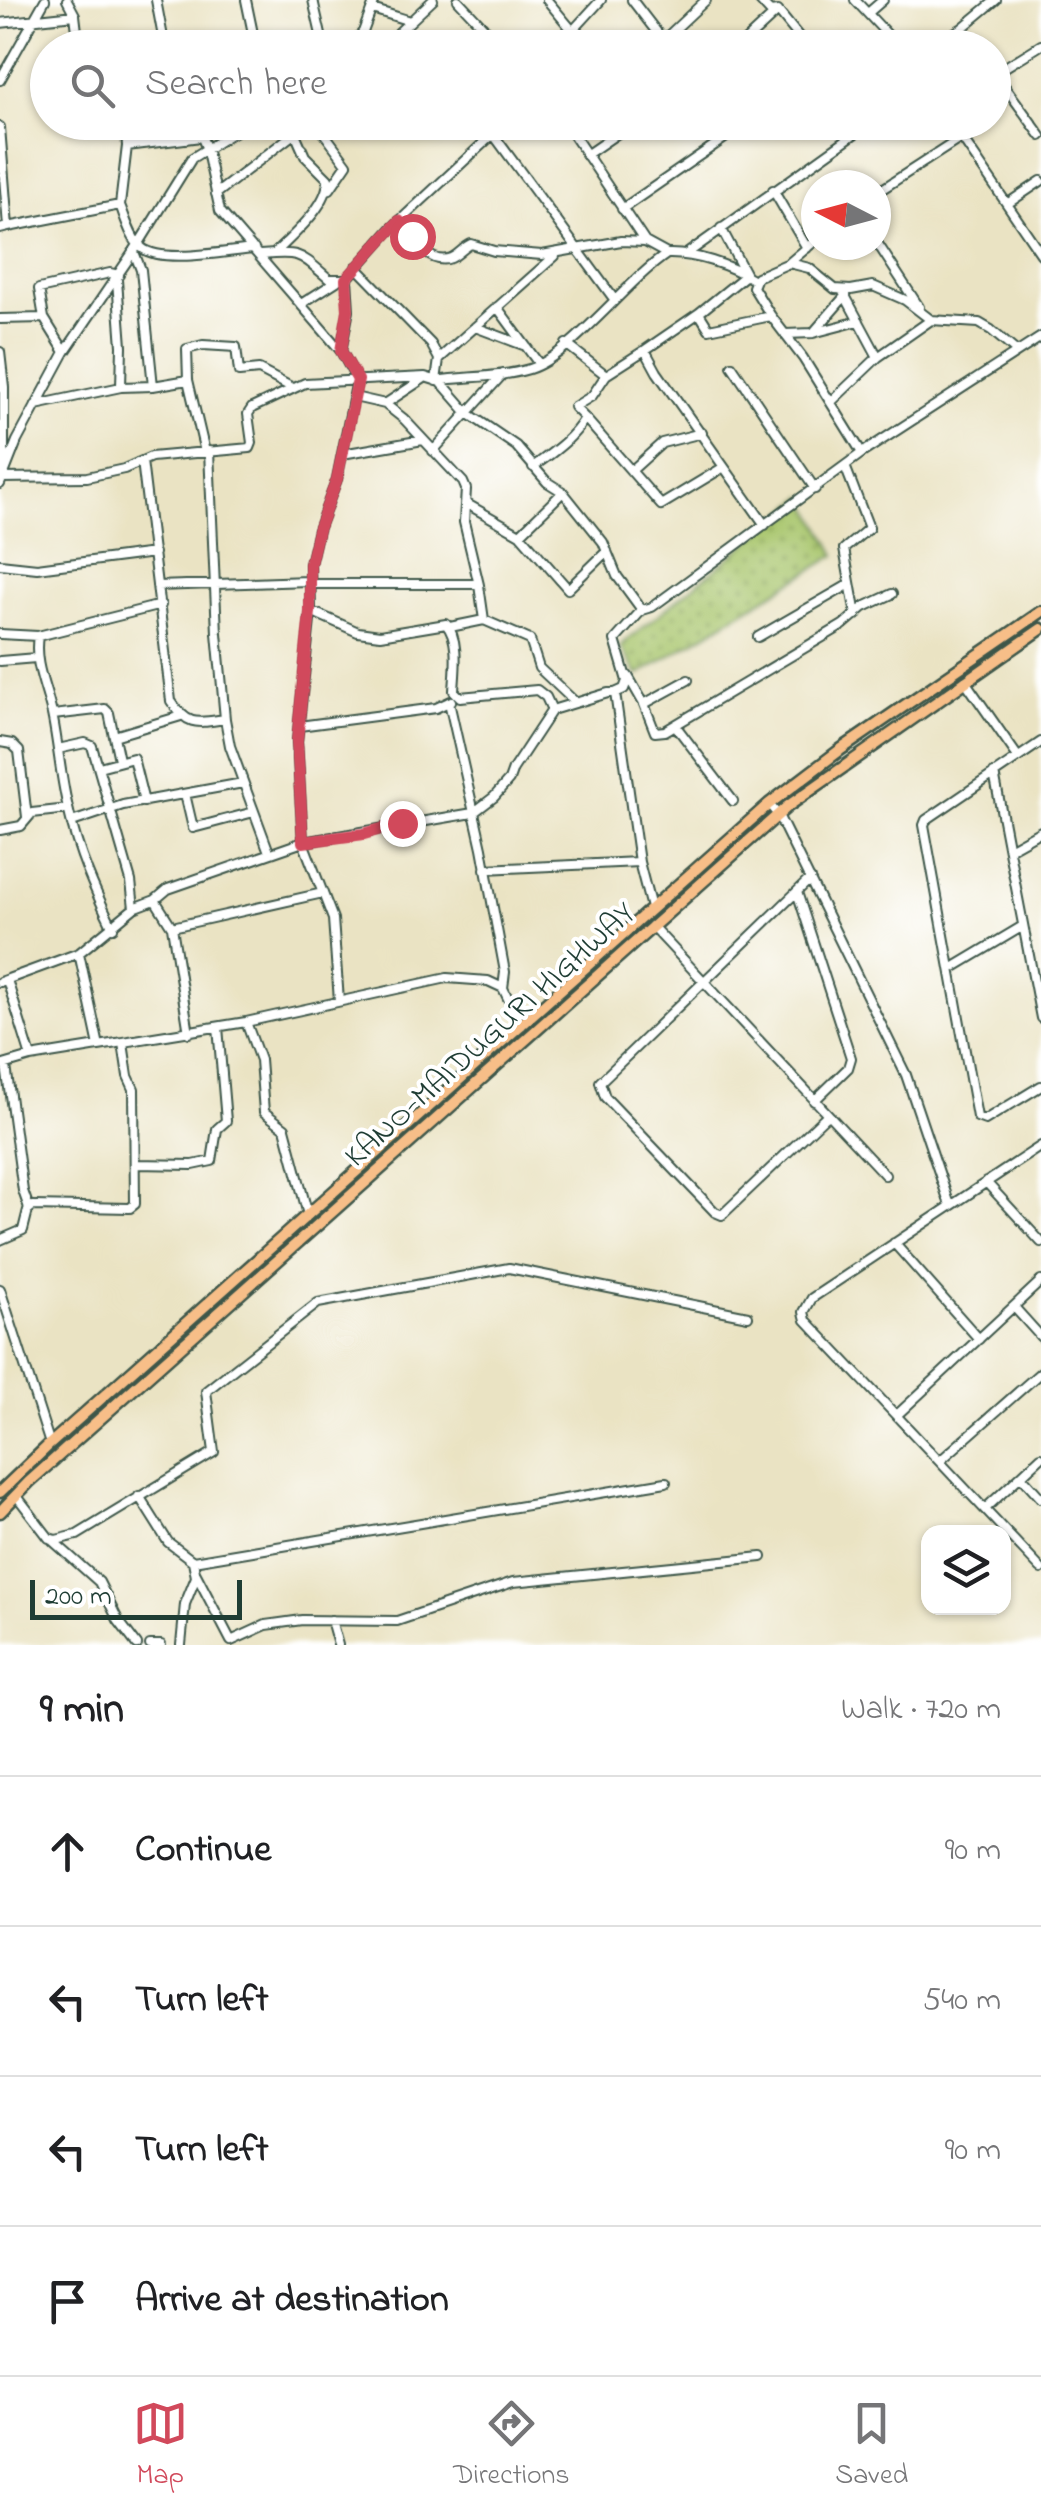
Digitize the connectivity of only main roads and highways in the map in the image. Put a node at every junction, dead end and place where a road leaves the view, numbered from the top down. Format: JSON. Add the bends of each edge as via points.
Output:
{"nodes":[{"id":1,"x":1041,"y":612,"type":"edge"},
{"id":2,"x":1041,"y":629,"type":"edge"},
{"id":3,"x":1,"y":1489,"type":"edge"},
{"id":4,"x":0,"y":1512,"type":"edge"}],
"edges":[{"from":1,"to":3,"type":"highway","name":"KANO-MAIDUGURI HIGHWAY","via":[[769,804]]},
{"from":2,"to":4,"type":"highway","name":"KANO-MAIDUGURI HIGHWAY","via":[[778,815]]}]}
